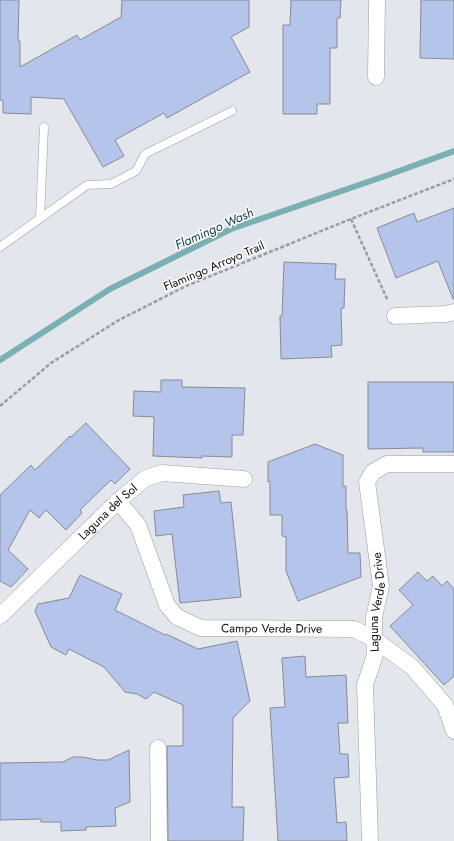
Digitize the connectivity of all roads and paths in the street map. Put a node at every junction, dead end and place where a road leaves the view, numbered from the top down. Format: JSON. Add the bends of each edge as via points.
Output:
{"nodes":[{"id":1,"x":377,"y":0,"type":"edge"},
{"id":2,"x":376,"y":77,"type":"dead end"},
{"id":3,"x":232,"y":111,"type":"dead end"},
{"id":4,"x":44,"y":127,"type":"dead end"},
{"id":5,"x":454,"y":179,"type":"edge"},
{"id":6,"x":40,"y":218,"type":"junction"},
{"id":7,"x":351,"y":219,"type":"junction"},
{"id":8,"x":0,"y":246,"type":"edge"},
{"id":9,"x":454,"y":312,"type":"edge"},
{"id":10,"x":395,"y":316,"type":"joint"},
{"id":11,"x":0,"y":406,"type":"edge"},
{"id":12,"x":454,"y":464,"type":"edge"},
{"id":13,"x":244,"y":479,"type":"dead end"},
{"id":14,"x":118,"y":501,"type":"junction"},
{"id":15,"x":0,"y":616,"type":"edge"},
{"id":16,"x":374,"y":639,"type":"junction"},
{"id":17,"x":454,"y":731,"type":"edge"},
{"id":18,"x":158,"y":748,"type":"dead end"},
{"id":19,"x":159,"y":841,"type":"edge"},
{"id":20,"x":370,"y":841,"type":"edge"}],
"edges":[{"from":1,"to":2,"type":"street"},
{"from":3,"to":6,"type":"lane","via":[[144,154],[136,171],[111,184],[87,185]]},
{"from":4,"to":6,"type":"lane"},
{"from":5,"to":7,"type":"path","name":"Flamingo Arroyo Trail"},
{"from":6,"to":8,"type":"lane"},
{"from":7,"to":10,"type":"path"},
{"from":7,"to":11,"type":"path","name":"Flamingo Arroyo Trail","via":[[186,286],[119,320],[51,363]]},
{"from":9,"to":10,"type":"street"},
{"from":12,"to":16,"type":"street","name":"Laguna Verde Drive","via":[[387,464],[373,472],[367,482],[381,586],[374,617]]},
{"from":13,"to":14,"type":"street","name":"Laguna del Sol","via":[[162,473],[146,478]]},
{"from":14,"to":15,"type":"street","name":"Laguna del Sol"},
{"from":14,"to":16,"type":"street","name":"Campo Verde Drive","via":[[138,525],[167,605],[177,617],[201,628],[354,629]]},
{"from":16,"to":17,"type":"street","name":"Campo Verde Drive","via":[[412,667],[445,705]]},
{"from":16,"to":20,"type":"street","name":"Laguna Verde Drive","via":[[376,655],[365,685]]},
{"from":18,"to":19,"type":"street"}]}
